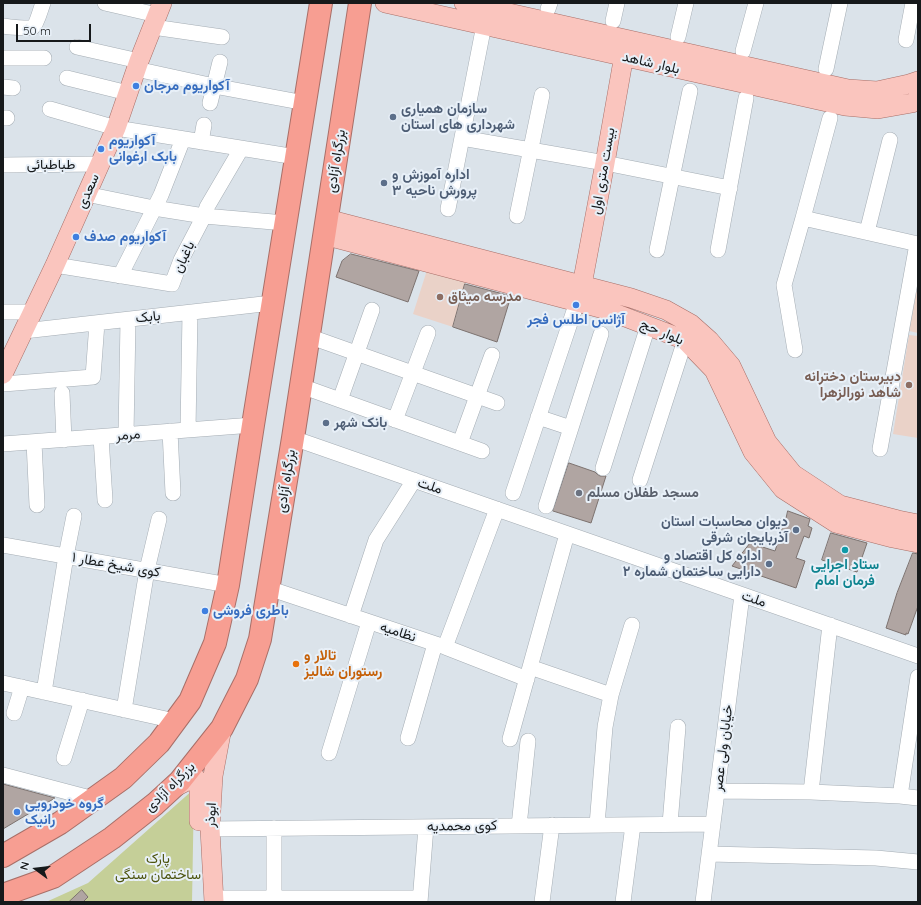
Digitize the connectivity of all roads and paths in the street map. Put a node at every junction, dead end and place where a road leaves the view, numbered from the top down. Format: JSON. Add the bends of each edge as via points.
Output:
{"nodes":[{"id":1,"x":43,"y":3,"type":"edge"},
{"id":2,"x":106,"y":3,"type":"edge"},
{"id":3,"x":321,"y":3,"type":"edge"},
{"id":4,"x":360,"y":3,"type":"edge"},
{"id":5,"x":389,"y":3,"type":"edge"},
{"id":6,"x":617,"y":3,"type":"edge"},
{"id":7,"x":686,"y":3,"type":"edge"},
{"id":8,"x":756,"y":3,"type":"edge"},
{"id":9,"x":840,"y":3,"type":"edge"},
{"id":10,"x":913,"y":3,"type":"edge"},
{"id":11,"x":473,"y":4,"type":"edge"},
{"id":12,"x":157,"y":15,"type":"edge"},
{"id":13,"x":613,"y":21,"type":"dead end"},
{"id":14,"x":484,"y":25,"type":"junction"},
{"id":15,"x":3,"y":26,"type":"edge"},
{"id":16,"x":222,"y":37,"type":"dead end"},
{"id":17,"x":678,"y":37,"type":"dead end"},
{"id":18,"x":906,"y":40,"type":"dead end"},
{"id":19,"x":77,"y":47,"type":"dead end"},
{"id":20,"x":625,"y":48,"type":"junction"},
{"id":21,"x":743,"y":51,"type":"dead end"},
{"id":22,"x":3,"y":58,"type":"edge"},
{"id":23,"x":44,"y":58,"type":"dead end"},
{"id":24,"x":220,"y":62,"type":"dead end"},
{"id":25,"x":138,"y":65,"type":"junction"},
{"id":26,"x":826,"y":69,"type":"dead end"},
{"id":27,"x":68,"y":78,"type":"dead end"},
{"id":28,"x":918,"y":81,"type":"edge"},
{"id":29,"x":214,"y":86,"type":"junction"},
{"id":30,"x":690,"y":91,"type":"dead end"},
{"id":31,"x":128,"y":93,"type":"junction"},
{"id":32,"x":542,"y":95,"type":"dead end"},
{"id":33,"x":746,"y":98,"type":"dead end"},
{"id":34,"x":918,"y":100,"type":"edge"},
{"id":35,"x":210,"y":103,"type":"dead end"},
{"id":36,"x":305,"y":103,"type":"junction"},
{"id":37,"x":834,"y":103,"type":"junction"},
{"id":38,"x":50,"y":109,"type":"dead end"},
{"id":39,"x":204,"y":125,"type":"dead end"},
{"id":40,"x":116,"y":128,"type":"junction"},
{"id":41,"x":462,"y":138,"type":"junction"},
{"id":42,"x":183,"y":139,"type":"junction"},
{"id":43,"x":890,"y":140,"type":"dead end"},
{"id":44,"x":201,"y":142,"type":"junction"},
{"id":45,"x":241,"y":149,"type":"junction"},
{"id":46,"x":530,"y":150,"type":"junction"},
{"id":47,"x":296,"y":157,"type":"junction"},
{"id":48,"x":99,"y":164,"type":"junction"},
{"id":49,"x":605,"y":164,"type":"junction"},
{"id":50,"x":3,"y":165,"type":"edge"},
{"id":51,"x":672,"y":177,"type":"junction"},
{"id":52,"x":730,"y":188,"type":"junction"},
{"id":53,"x":86,"y":194,"type":"junction"},
{"id":54,"x":154,"y":208,"type":"junction"},
{"id":55,"x":448,"y":209,"type":"dead end"},
{"id":56,"x":204,"y":216,"type":"junction"},
{"id":57,"x":517,"y":216,"type":"dead end"},
{"id":58,"x":803,"y":218,"type":"junction"},
{"id":59,"x":285,"y":223,"type":"junction"},
{"id":60,"x":326,"y":227,"type":"junction"},
{"id":61,"x":867,"y":232,"type":"junction"},
{"id":62,"x":918,"y":244,"type":"edge"},
{"id":63,"x":657,"y":250,"type":"dead end"},
{"id":64,"x":718,"y":250,"type":"dead end"},
{"id":65,"x":55,"y":266,"type":"junction"},
{"id":66,"x":120,"y":276,"type":"junction"},
{"id":67,"x":579,"y":293,"type":"junction"},
{"id":68,"x":272,"y":304,"type":"junction"},
{"id":69,"x":372,"y":310,"type":"dead end"},
{"id":70,"x":3,"y":312,"type":"edge"},
{"id":71,"x":32,"y":312,"type":"junction"},
{"id":72,"x":190,"y":313,"type":"junction"},
{"id":73,"x":128,"y":320,"type":"junction"},
{"id":74,"x":97,"y":323,"type":"junction"},
{"id":75,"x":648,"y":326,"type":"junction"},
{"id":76,"x":24,"y":331,"type":"junction"},
{"id":77,"x":428,"y":333,"type":"dead end"},
{"id":78,"x":601,"y":334,"type":"dead end"},
{"id":79,"x":308,"y":336,"type":"junction"},
{"id":80,"x":685,"y":340,"type":"junction"},
{"id":81,"x":795,"y":350,"type":"dead end"},
{"id":82,"x":356,"y":353,"type":"junction"},
{"id":83,"x":492,"y":355,"type":"dead end"},
{"id":84,"x":412,"y":373,"type":"junction"},
{"id":85,"x":3,"y":374,"type":"edge"},
{"id":86,"x":3,"y":384,"type":"edge"},
{"id":87,"x":301,"y":386,"type":"junction"},
{"id":88,"x":62,"y":394,"type":"dead end"},
{"id":89,"x":477,"y":396,"type":"junction"},
{"id":90,"x":340,"y":400,"type":"junction"},
{"id":91,"x":497,"y":403,"type":"dead end"},
{"id":92,"x":538,"y":417,"type":"junction"},
{"id":93,"x":395,"y":420,"type":"junction"},
{"id":94,"x":253,"y":425,"type":"junction"},
{"id":95,"x":571,"y":428,"type":"junction"},
{"id":96,"x":188,"y":430,"type":"junction"},
{"id":97,"x":170,"y":431,"type":"junction"},
{"id":98,"x":126,"y":435,"type":"junction"},
{"id":99,"x":101,"y":437,"type":"junction"},
{"id":100,"x":292,"y":438,"type":"junction"},
{"id":101,"x":64,"y":440,"type":"junction"},
{"id":102,"x":34,"y":442,"type":"junction"},
{"id":103,"x":460,"y":443,"type":"junction"},
{"id":104,"x":3,"y":444,"type":"edge"},
{"id":105,"x":880,"y":449,"type":"dead end"},
{"id":106,"x":482,"y":451,"type":"dead end"},
{"id":107,"x":602,"y":468,"type":"dead end"},
{"id":108,"x":414,"y":480,"type":"junction"},
{"id":109,"x":640,"y":480,"type":"dead end"},
{"id":110,"x":173,"y":493,"type":"dead end"},
{"id":111,"x":513,"y":493,"type":"dead end"},
{"id":112,"x":105,"y":500,"type":"dead end"},
{"id":113,"x":821,"y":503,"type":"junction"},
{"id":114,"x":37,"y":505,"type":"dead end"},
{"id":115,"x":546,"y":506,"type":"dead end"},
{"id":116,"x":497,"y":509,"type":"junction"},
{"id":117,"x":74,"y":516,"type":"dead end"},
{"id":118,"x":159,"y":519,"type":"dead end"},
{"id":119,"x":918,"y":524,"type":"edge"},
{"id":120,"x":567,"y":534,"type":"junction"},
{"id":121,"x":918,"y":543,"type":"edge"},
{"id":122,"x":3,"y":545,"type":"edge"},
{"id":123,"x":66,"y":556,"type":"junction"},
{"id":124,"x":147,"y":570,"type":"junction"},
{"id":125,"x":228,"y":585,"type":"junction"},
{"id":126,"x":268,"y":588,"type":"junction"},
{"id":127,"x":742,"y":595,"type":"junction"},
{"id":128,"x":351,"y":616,"type":"junction"},
{"id":129,"x":369,"y":622,"type":"junction"},
{"id":130,"x":632,"y":625,"type":"dead end"},
{"id":131,"x":830,"y":625,"type":"junction"},
{"id":132,"x":440,"y":646,"type":"junction"},
{"id":133,"x":918,"y":656,"type":"edge"},
{"id":134,"x":529,"y":673,"type":"junction"},
{"id":135,"x":918,"y":677,"type":"edge"},
{"id":136,"x":3,"y":683,"type":"edge"},
{"id":137,"x":22,"y":687,"type":"junction"},
{"id":138,"x":44,"y":692,"type":"junction"},
{"id":139,"x":612,"y":695,"type":"junction"},
{"id":140,"x":82,"y":700,"type":"junction"},
{"id":141,"x":124,"y":710,"type":"junction"},
{"id":142,"x":14,"y":713,"type":"dead end"},
{"id":143,"x":175,"y":722,"type":"junction"},
{"id":144,"x":678,"y":727,"type":"dead end"},
{"id":145,"x":222,"y":728,"type":"junction"},
{"id":146,"x":408,"y":738,"type":"dead end"},
{"id":147,"x":510,"y":739,"type":"dead end"},
{"id":148,"x":528,"y":741,"type":"dead end"},
{"id":149,"x":329,"y":753,"type":"dead end"},
{"id":150,"x":64,"y":758,"type":"dead end"},
{"id":151,"x":3,"y":775,"type":"edge"},
{"id":152,"x":172,"y":788,"type":"junction"},
{"id":153,"x":717,"y":791,"type":"junction"},
{"id":154,"x":811,"y":792,"type":"junction"},
{"id":155,"x":900,"y":796,"type":"junction"},
{"id":156,"x":918,"y":798,"type":"edge"},
{"id":157,"x":94,"y":799,"type":"junction"},
{"id":158,"x":670,"y":824,"type":"junction"},
{"id":159,"x":713,"y":824,"type":"junction"},
{"id":160,"x":597,"y":825,"type":"junction"},
{"id":161,"x":633,"y":825,"type":"junction"},
{"id":162,"x":519,"y":826,"type":"junction"},
{"id":163,"x":552,"y":826,"type":"junction"},
{"id":164,"x":426,"y":827,"type":"junction"},
{"id":165,"x":274,"y":828,"type":"junction"},
{"id":166,"x":205,"y":829,"type":"junction"},
{"id":167,"x":709,"y":854,"type":"junction"},
{"id":168,"x":3,"y":856,"type":"edge"},
{"id":169,"x":918,"y":862,"type":"edge"},
{"id":170,"x":53,"y":877,"type":"junction"},
{"id":171,"x":3,"y":895,"type":"edge"},
{"id":172,"x":274,"y":900,"type":"edge"},
{"id":173,"x":420,"y":900,"type":"edge"},
{"id":174,"x":210,"y":901,"type":"edge"},
{"id":175,"x":13,"y":902,"type":"edge"},
{"id":176,"x":542,"y":902,"type":"edge"},
{"id":177,"x":623,"y":902,"type":"edge"},
{"id":178,"x":703,"y":902,"type":"edge"}],
"edges":[{"from":1,"to":15,"type":"street","via":[[33,27]]},
{"from":2,"to":12,"type":"street"},
{"from":3,"to":36,"type":"highway"},
{"from":4,"to":60,"type":"highway","name":"بزرگراه آزادی"},
{"from":5,"to":14,"type":"main road","name":"بلوار شاهد"},
{"from":6,"to":13,"type":"street"},
{"from":7,"to":17,"type":"street"},
{"from":8,"to":21,"type":"street"},
{"from":9,"to":26,"type":"street"},
{"from":10,"to":18,"type":"street"},
{"from":11,"to":20,"type":"main road","name":"بلوار شاهد"},
{"from":12,"to":16,"type":"street"},
{"from":12,"to":25,"type":"main road","name":"سعدی"},
{"from":14,"to":20,"type":"main road","name":"بلوار شاهد"},
{"from":14,"to":41,"type":"street"},
{"from":19,"to":25,"type":"street"},
{"from":20,"to":37,"type":"main road","name":"بلوار شاهد"},
{"from":20,"to":49,"type":"main road","name":"بیست متری اول"},
{"from":22,"to":23,"type":"street"},
{"from":24,"to":29,"type":"street"},
{"from":25,"to":29,"type":"street"},
{"from":25,"to":31,"type":"main road","name":"سعدی"},
{"from":27,"to":31,"type":"street"},
{"from":28,"to":37,"type":"main road","name":"بلوار شاهد","via":[[877,91],[848,89]]},
{"from":29,"to":35,"type":"street"},
{"from":29,"to":36,"type":"street"},
{"from":30,"to":51,"type":"street"},
{"from":31,"to":40,"type":"main road","name":"سعدی"},
{"from":32,"to":46,"type":"street"},
{"from":33,"to":52,"type":"street"},
{"from":34,"to":37,"type":"main road","name":"بلوار شاهد","via":[[878,108]]},
{"from":36,"to":47,"type":"highway"},
{"from":37,"to":58,"type":"street"},
{"from":38,"to":40,"type":"street"},
{"from":39,"to":44,"type":"street"},
{"from":40,"to":42,"type":"street"},
{"from":40,"to":48,"type":"main road","name":"سعدی"},
{"from":41,"to":46,"type":"street"},
{"from":41,"to":55,"type":"street"},
{"from":42,"to":44,"type":"street"},
{"from":42,"to":54,"type":"street"},
{"from":43,"to":61,"type":"street"},
{"from":44,"to":45,"type":"street"},
{"from":45,"to":47,"type":"street"},
{"from":45,"to":56,"type":"street","name":"باغبان","via":[[207,206]]},
{"from":46,"to":49,"type":"street"},
{"from":46,"to":57,"type":"street"},
{"from":47,"to":59,"type":"highway"},
{"from":48,"to":50,"type":"street","name":"طباطبائی"},
{"from":48,"to":53,"type":"main road","name":"سعدی"},
{"from":49,"to":51,"type":"street"},
{"from":49,"to":67,"type":"main road","name":"بیست متری اول"},
{"from":51,"to":52,"type":"street"},
{"from":51,"to":63,"type":"street"},
{"from":52,"to":64,"type":"street"},
{"from":53,"to":54,"type":"street"},
{"from":53,"to":65,"type":"main road","name":"سعدی"},
{"from":54,"to":56,"type":"street"},
{"from":54,"to":66,"type":"street"},
{"from":56,"to":59,"type":"street"},
{"from":56,"to":66,"type":"street","name":"باغبان","via":[[181,260],[172,284]]},
{"from":58,"to":61,"type":"street"},
{"from":58,"to":81,"type":"street","via":[[784,285]]},
{"from":59,"to":68,"type":"highway"},
{"from":60,"to":67,"type":"main road","name":"بلوار حج"},
{"from":60,"to":79,"type":"highway","name":"بزرگراه آزادی"},
{"from":61,"to":62,"type":"street"},
{"from":62,"to":105,"type":"street"},
{"from":65,"to":66,"type":"street","name":"باغبان"},
{"from":65,"to":71,"type":"main road","name":"سعدی"},
{"from":67,"to":75,"type":"main road","name":"بلوار حج","via":[[604,309]]},
{"from":67,"to":92,"type":"street"},
{"from":67,"to":113,"type":"main road","name":"بلوار حج","via":[[631,298],[666,310],[691,324],[710,340],[731,366],[768,442],[793,474]]},
{"from":68,"to":72,"type":"street","name":"بابک"},
{"from":68,"to":94,"type":"highway"},
{"from":69,"to":82,"type":"street"},
{"from":70,"to":71,"type":"street"},
{"from":71,"to":76,"type":"main road","name":"سعدی"},
{"from":72,"to":73,"type":"street","name":"بابک"},
{"from":72,"to":96,"type":"street"},
{"from":73,"to":74,"type":"street","name":"بابک"},
{"from":73,"to":98,"type":"street"},
{"from":74,"to":76,"type":"street","name":"بابک"},
{"from":74,"to":86,"type":"street","via":[[94,377]]},
{"from":75,"to":80,"type":"main road","name":"بلوار حج"},
{"from":75,"to":107,"type":"street"},
{"from":76,"to":85,"type":"main road","name":"سعدی"},
{"from":77,"to":84,"type":"street"},
{"from":78,"to":95,"type":"street"},
{"from":79,"to":82,"type":"street"},
{"from":79,"to":87,"type":"highway","name":"بزرگراه آزادی"},
{"from":80,"to":109,"type":"street"},
{"from":80,"to":113,"type":"main road","name":"بلوار حج","via":[[714,370],[753,452],[783,489]]},
{"from":82,"to":84,"type":"street"},
{"from":82,"to":90,"type":"street"},
{"from":83,"to":89,"type":"street"},
{"from":84,"to":89,"type":"street"},
{"from":84,"to":93,"type":"street"},
{"from":87,"to":90,"type":"street"},
{"from":87,"to":100,"type":"highway","name":"بزرگراه آزادی"},
{"from":88,"to":101,"type":"street"},
{"from":89,"to":91,"type":"street"},
{"from":89,"to":103,"type":"street"},
{"from":90,"to":93,"type":"street"},
{"from":92,"to":95,"type":"street"},
{"from":92,"to":111,"type":"street"},
{"from":93,"to":103,"type":"street"},
{"from":94,"to":96,"type":"street","name":"مرمر"},
{"from":94,"to":125,"type":"highway"},
{"from":95,"to":115,"type":"street"},
{"from":96,"to":97,"type":"street","name":"مرمر"},
{"from":97,"to":98,"type":"street","name":"مرمر"},
{"from":97,"to":110,"type":"street"},
{"from":98,"to":99,"type":"street","name":"مرمر"},
{"from":99,"to":101,"type":"street","name":"مرمر"},
{"from":99,"to":112,"type":"street"},
{"from":100,"to":108,"type":"street","name":"ملت"},
{"from":100,"to":126,"type":"highway","name":"بزرگراه آزادی"},
{"from":101,"to":102,"type":"street","name":"مرمر"},
{"from":102,"to":104,"type":"street","name":"مرمر"},
{"from":102,"to":114,"type":"street"},
{"from":103,"to":106,"type":"street"},
{"from":108,"to":116,"type":"street","name":"ملت"},
{"from":108,"to":128,"type":"street","via":[[376,540]]},
{"from":113,"to":119,"type":"main road","name":"بلوار حج","via":[[840,505]]},
{"from":113,"to":121,"type":"main road","name":"بلوار حج","via":[[836,523]]},
{"from":116,"to":120,"type":"street","name":"ملت"},
{"from":116,"to":132,"type":"street"},
{"from":117,"to":123,"type":"street"},
{"from":118,"to":124,"type":"street"},
{"from":120,"to":127,"type":"street","name":"ملت"},
{"from":120,"to":134,"type":"street"},
{"from":122,"to":123,"type":"street","name":"کوی شیخ عطار ۱"},
{"from":123,"to":124,"type":"street","name":"کوی شیخ عطار ۱"},
{"from":123,"to":138,"type":"street"},
{"from":124,"to":125,"type":"street","name":"کوی شیخ عطار ۱"},
{"from":124,"to":141,"type":"street"},
{"from":125,"to":143,"type":"highway","via":[[215,643],[190,701]]},
{"from":126,"to":128,"type":"street","name":"نظامیه"},
{"from":126,"to":145,"type":"highway","name":"بزرگراه آزادی","via":[[260,639],[247,679]]},
{"from":127,"to":131,"type":"street","name":"ملت"},
{"from":127,"to":153,"type":"street","name":"خیابان ولی عصر"},
{"from":128,"to":129,"type":"street","name":"نظامیه"},
{"from":129,"to":132,"type":"street","name":"نظامیه"},
{"from":129,"to":149,"type":"street"},
{"from":130,"to":139,"type":"street"},
{"from":131,"to":133,"type":"street","name":"ملت"},
{"from":131,"to":154,"type":"street"},
{"from":132,"to":134,"type":"street","name":"نظامیه"},
{"from":132,"to":146,"type":"street"},
{"from":134,"to":139,"type":"street","name":"نظامیه"},
{"from":134,"to":147,"type":"street"},
{"from":135,"to":155,"type":"street"},
{"from":136,"to":137,"type":"street"},
{"from":137,"to":138,"type":"street"},
{"from":137,"to":142,"type":"street"},
{"from":138,"to":140,"type":"street"},
{"from":139,"to":160,"type":"street","via":[[605,727]]},
{"from":140,"to":141,"type":"street"},
{"from":140,"to":150,"type":"street"},
{"from":141,"to":143,"type":"street"},
{"from":143,"to":157,"type":"highway","via":[[159,743],[123,778]]},
{"from":144,"to":158,"type":"street"},
{"from":145,"to":152,"type":"highway","name":"بزرگراه آزادی"},
{"from":145,"to":166,"type":"main road","name":"ابوذر"},
{"from":148,"to":162,"type":"street"},
{"from":151,"to":157,"type":"street"},
{"from":152,"to":166,"type":"main road","name":"ابوذر","via":[[195,777],[199,784]]},
{"from":152,"to":170,"type":"highway","name":"بزرگراه آزادی","via":[[112,838]]},
{"from":153,"to":154,"type":"street"},
{"from":153,"to":159,"type":"street","name":"خیابان ولی عصر"},
{"from":154,"to":155,"type":"street"},
{"from":155,"to":156,"type":"street"},
{"from":157,"to":168,"type":"highway","via":[[60,823]]},
{"from":158,"to":159,"type":"street","name":"کوی محمدیه"},
{"from":158,"to":161,"type":"street","name":"کوی محمدیه"},
{"from":159,"to":167,"type":"street","name":"خیابان ولی عصر"},
{"from":160,"to":161,"type":"street","name":"کوی محمدیه"},
{"from":160,"to":163,"type":"street","name":"کوی محمدیه"},
{"from":161,"to":177,"type":"street"},
{"from":162,"to":163,"type":"street","name":"کوی محمدیه"},
{"from":162,"to":164,"type":"street","name":"کوی محمدیه"},
{"from":163,"to":176,"type":"street"},
{"from":164,"to":165,"type":"street","name":"کوی محمدیه"},
{"from":164,"to":173,"type":"street"},
{"from":165,"to":166,"type":"street","name":"کوی محمدیه"},
{"from":165,"to":172,"type":"street"},
{"from":166,"to":174,"type":"main road","name":"ابوذر"},
{"from":167,"to":169,"type":"street","via":[[876,858]]},
{"from":167,"to":178,"type":"street","name":"خیابان ولی عصر"},
{"from":170,"to":171,"type":"highway","name":"بزرگراه آزادی"},
{"from":170,"to":175,"type":"highway","name":"بزرگراه آزادی"},
{"from":172,"to":173,"type":"street"},
{"from":172,"to":174,"type":"street"}]}
